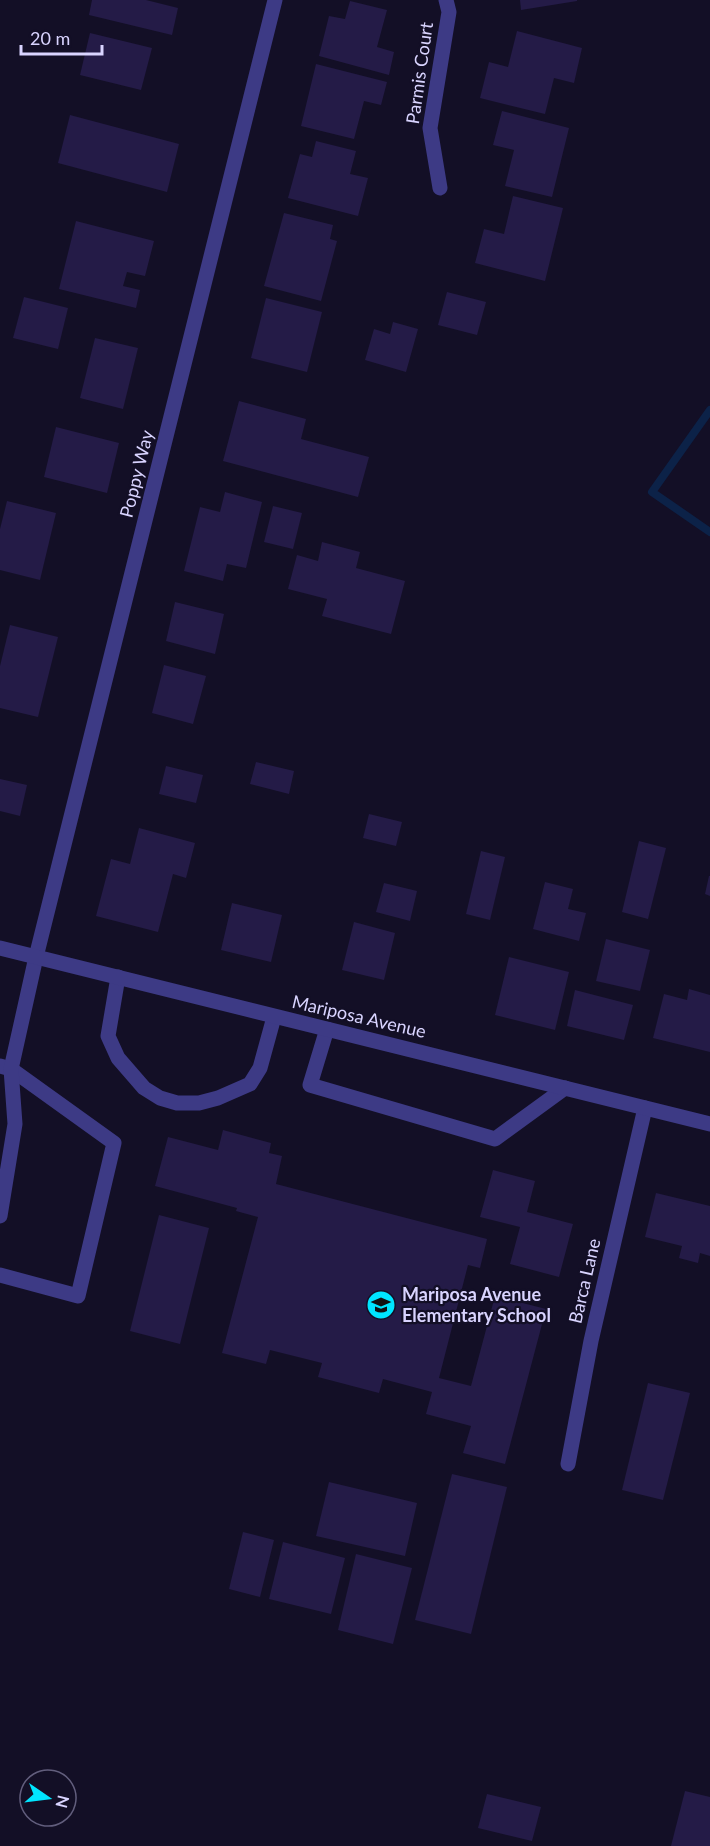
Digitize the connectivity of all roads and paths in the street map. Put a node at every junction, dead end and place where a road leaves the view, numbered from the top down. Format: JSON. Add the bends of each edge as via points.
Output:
{"nodes":[{"id":1,"x":275,"y":0,"type":"edge"},
{"id":2,"x":446,"y":0,"type":"edge"},
{"id":3,"x":440,"y":188,"type":"dead end"},
{"id":4,"x":0,"y":948,"type":"edge"},
{"id":5,"x":36,"y":957,"type":"junction"},
{"id":6,"x":118,"y":977,"type":"junction"},
{"id":7,"x":274,"y":1017,"type":"junction"},
{"id":8,"x":327,"y":1029,"type":"junction"},
{"id":9,"x":5,"y":1067,"type":"edge"},
{"id":10,"x":565,"y":1088,"type":"junction"},
{"id":11,"x":645,"y":1108,"type":"junction"},
{"id":12,"x":710,"y":1124,"type":"edge"},
{"id":13,"x":5,"y":1145,"type":"edge"},
{"id":14,"x":0,"y":1216,"type":"edge"},
{"id":15,"x":0,"y":1275,"type":"edge"},
{"id":16,"x":568,"y":1464,"type":"dead end"}],
"edges":[{"from":1,"to":5,"type":"street","name":"Poppy Way"},
{"from":2,"to":3,"type":"street","name":"Parmis Court","via":[[449,12],[430,128]]},
{"from":4,"to":5,"type":"street","name":"Mariposa Avenue"},
{"from":5,"to":6,"type":"street","name":"Mariposa Avenue"},
{"from":5,"to":9,"type":"street","name":"Poppy Way"},
{"from":6,"to":7,"type":"street","name":"Mariposa Avenue"},
{"from":6,"to":7,"type":"street","via":[[108,1036],[118,1058],[144,1088],[177,1103],[199,1103],[250,1084],[260,1068]]},
{"from":7,"to":8,"type":"street","name":"Mariposa Avenue"},
{"from":8,"to":10,"type":"street","name":"Mariposa Avenue"},
{"from":8,"to":10,"type":"street","via":[[310,1085],[495,1138]]},
{"from":9,"to":13,"type":"street","name":"Poppy Way","via":[[15,1124]]},
{"from":9,"to":15,"type":"street","via":[[114,1143],[78,1296]]},
{"from":10,"to":11,"type":"street","name":"Mariposa Avenue"},
{"from":11,"to":12,"type":"street","name":"Mariposa Avenue"},
{"from":11,"to":16,"type":"street","name":"Barca Lane","via":[[591,1341]]},
{"from":13,"to":14,"type":"street","name":"Poppy Way"}]}
